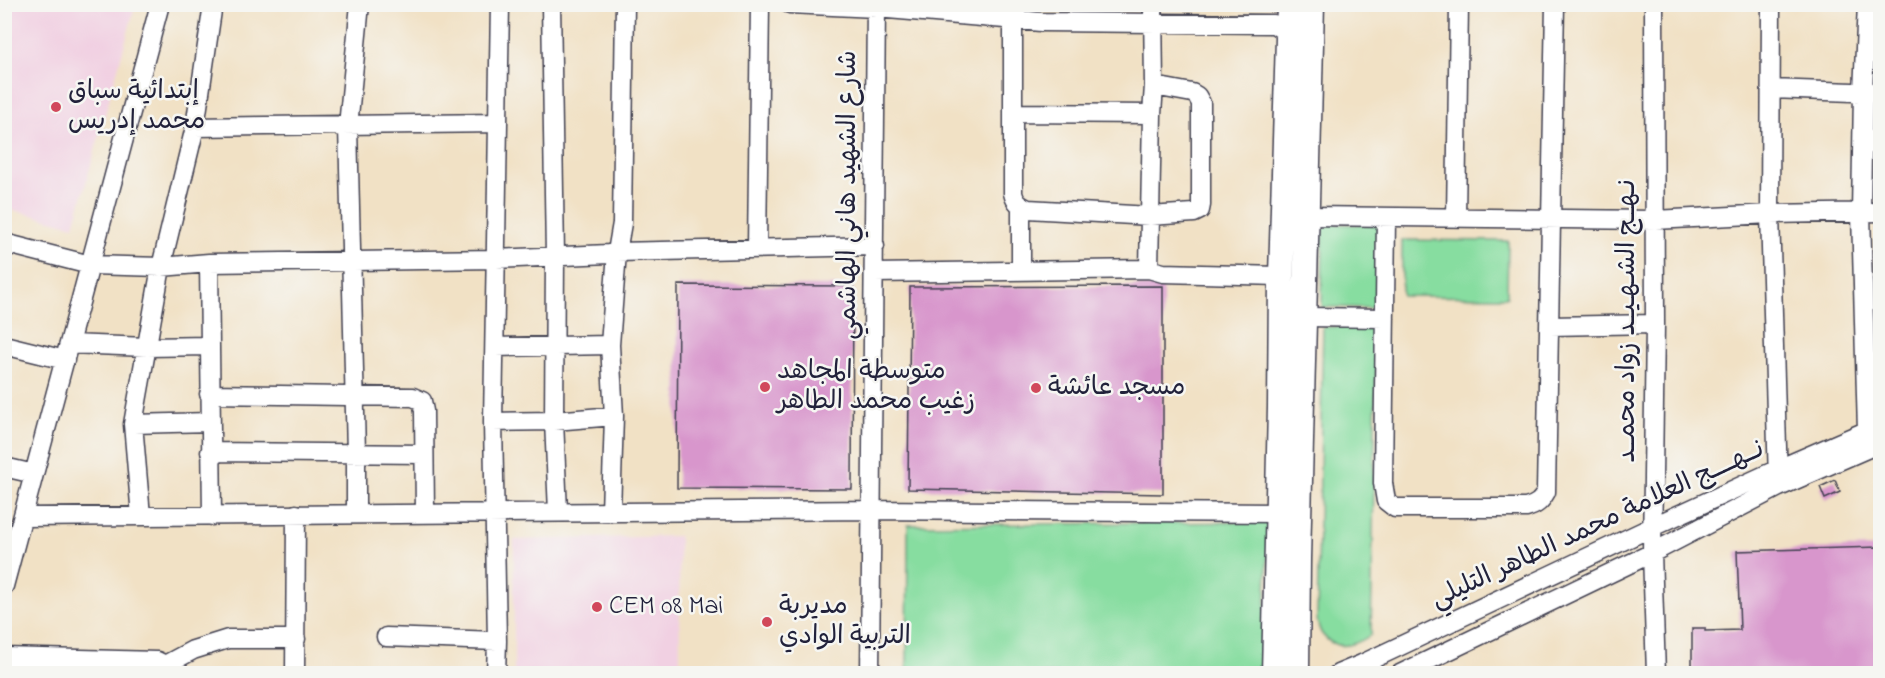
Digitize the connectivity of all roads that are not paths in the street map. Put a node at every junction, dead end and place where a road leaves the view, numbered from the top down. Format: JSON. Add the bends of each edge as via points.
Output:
{"nodes":[{"id":1,"x":160,"y":4,"type":"edge"},
{"id":2,"x":213,"y":4,"type":"edge"},
{"id":3,"x":360,"y":4,"type":"edge"},
{"id":4,"x":500,"y":4,"type":"edge"},
{"id":5,"x":551,"y":4,"type":"edge"},
{"id":6,"x":625,"y":4,"type":"edge"},
{"id":7,"x":760,"y":4,"type":"edge"},
{"id":8,"x":789,"y":4,"type":"edge"},
{"id":9,"x":1459,"y":4,"type":"edge"},
{"id":10,"x":1555,"y":4,"type":"edge"},
{"id":11,"x":1654,"y":4,"type":"edge"},
{"id":12,"x":1771,"y":4,"type":"edge"},
{"id":13,"x":1867,"y":4,"type":"edge"},
{"id":14,"x":876,"y":6,"type":"edge"},
{"id":15,"x":1013,"y":13,"type":"edge"},
{"id":16,"x":1152,"y":13,"type":"edge"},
{"id":17,"x":1296,"y":19,"type":"edge"},
{"id":18,"x":1154,"y":86,"type":"junction"},
{"id":19,"x":1771,"y":89,"type":"junction"},
{"id":20,"x":1872,"y":93,"type":"edge"},
{"id":21,"x":1013,"y":113,"type":"junction"},
{"id":22,"x":1152,"y":114,"type":"junction"},
{"id":23,"x":498,"y":123,"type":"junction"},
{"id":24,"x":348,"y":126,"type":"junction"},
{"id":25,"x":195,"y":127,"type":"junction"},
{"id":26,"x":1021,"y":206,"type":"junction"},
{"id":27,"x":1881,"y":212,"type":"edge"},
{"id":28,"x":1861,"y":213,"type":"junction"},
{"id":29,"x":1770,"y":214,"type":"junction"},
{"id":30,"x":1150,"y":216,"type":"junction"},
{"id":31,"x":1307,"y":216,"type":"junction"},
{"id":32,"x":1386,"y":217,"type":"junction"},
{"id":33,"x":1456,"y":218,"type":"junction"},
{"id":34,"x":1550,"y":220,"type":"junction"},
{"id":35,"x":1655,"y":220,"type":"junction"},
{"id":36,"x":4,"y":243,"type":"edge"},
{"id":37,"x":875,"y":246,"type":"junction"},
{"id":38,"x":757,"y":249,"type":"junction"},
{"id":39,"x":617,"y":252,"type":"junction"},
{"id":40,"x":555,"y":256,"type":"junction"},
{"id":41,"x":496,"y":259,"type":"junction"},
{"id":42,"x":351,"y":261,"type":"junction"},
{"id":43,"x":209,"y":263,"type":"junction"},
{"id":44,"x":90,"y":265,"type":"junction"},
{"id":45,"x":161,"y":267,"type":"junction"},
{"id":46,"x":1149,"y":269,"type":"junction"},
{"id":47,"x":1021,"y":271,"type":"junction"},
{"id":48,"x":875,"y":273,"type":"junction"},
{"id":49,"x":1281,"y":276,"type":"junction"},
{"id":50,"x":1304,"y":317,"type":"junction"},
{"id":51,"x":1385,"y":318,"type":"junction"},
{"id":52,"x":1655,"y":324,"type":"junction"},
{"id":53,"x":1550,"y":326,"type":"junction"},
{"id":54,"x":4,"y":345,"type":"edge"},
{"id":55,"x":609,"y":345,"type":"junction"},
{"id":56,"x":209,"y":346,"type":"junction"},
{"id":57,"x":147,"y":347,"type":"junction"},
{"id":58,"x":495,"y":347,"type":"junction"},
{"id":59,"x":555,"y":347,"type":"junction"},
{"id":60,"x":67,"y":352,"type":"junction"},
{"id":61,"x":209,"y":394,"type":"junction"},
{"id":62,"x":355,"y":396,"type":"junction"},
{"id":63,"x":614,"y":416,"type":"junction"},
{"id":64,"x":554,"y":421,"type":"junction"},
{"id":65,"x":210,"y":422,"type":"junction"},
{"id":66,"x":492,"y":422,"type":"junction"},
{"id":67,"x":133,"y":424,"type":"junction"},
{"id":68,"x":1876,"y":433,"type":"edge"},
{"id":69,"x":210,"y":452,"type":"junction"},
{"id":70,"x":356,"y":453,"type":"junction"},
{"id":71,"x":424,"y":454,"type":"junction"},
{"id":72,"x":4,"y":466,"type":"edge"},
{"id":73,"x":34,"y":474,"type":"junction"},
{"id":74,"x":1778,"y":479,"type":"junction"},
{"id":75,"x":872,"y":510,"type":"junction"},
{"id":76,"x":558,"y":512,"type":"junction"},
{"id":77,"x":611,"y":512,"type":"junction"},
{"id":78,"x":1277,"y":513,"type":"junction"},
{"id":79,"x":296,"y":514,"type":"junction"},
{"id":80,"x":356,"y":514,"type":"junction"},
{"id":81,"x":425,"y":514,"type":"junction"},
{"id":82,"x":494,"y":514,"type":"junction"},
{"id":83,"x":141,"y":516,"type":"junction"},
{"id":84,"x":212,"y":516,"type":"junction"},
{"id":85,"x":23,"y":517,"type":"junction"},
{"id":86,"x":1652,"y":527,"type":"junction"},
{"id":87,"x":1652,"y":553,"type":"junction"},
{"id":88,"x":8,"y":559,"type":"edge"},
{"id":89,"x":4,"y":586,"type":"edge"},
{"id":90,"x":386,"y":637,"type":"dead end"},
{"id":91,"x":296,"y":639,"type":"junction"},
{"id":92,"x":497,"y":641,"type":"junction"},
{"id":93,"x":4,"y":657,"type":"edge"},
{"id":94,"x":168,"y":669,"type":"edge"},
{"id":95,"x":296,"y":674,"type":"edge"},
{"id":96,"x":496,"y":674,"type":"edge"},
{"id":97,"x":870,"y":674,"type":"edge"},
{"id":98,"x":1274,"y":674,"type":"edge"},
{"id":99,"x":1297,"y":674,"type":"edge"},
{"id":100,"x":1338,"y":674,"type":"edge"},
{"id":101,"x":1400,"y":674,"type":"edge"},
{"id":102,"x":1656,"y":674,"type":"edge"}],
"edges":[{"from":1,"to":44,"type":"street"},
{"from":2,"to":25,"type":"street"},
{"from":3,"to":24,"type":"street"},
{"from":4,"to":23,"type":"street"},
{"from":5,"to":40,"type":"street"},
{"from":6,"to":39,"type":"street","via":[[622,222]]},
{"from":7,"to":38,"type":"street"},
{"from":8,"to":14,"type":"street"},
{"from":9,"to":33,"type":"street"},
{"from":10,"to":34,"type":"street"},
{"from":11,"to":35,"type":"street","name":"نـهــج الشـهـيــد زواد محمــد"},
{"from":12,"to":19,"type":"street"},
{"from":13,"to":20,"type":"street"},
{"from":14,"to":15,"type":"street"},
{"from":14,"to":37,"type":"street","name":"شارع الشهيد هاني الهاشمي"},
{"from":15,"to":16,"type":"street"},
{"from":15,"to":21,"type":"street"},
{"from":16,"to":17,"type":"street"},
{"from":16,"to":18,"type":"street"},
{"from":17,"to":31,"type":"main road"},
{"from":17,"to":49,"type":"main road"},
{"from":18,"to":22,"type":"street"},
{"from":18,"to":30,"type":"street","via":[[1192,93],[1201,103],[1201,205],[1194,213]]},
{"from":19,"to":20,"type":"street"},
{"from":19,"to":29,"type":"street"},
{"from":20,"to":28,"type":"street"},
{"from":21,"to":22,"type":"street"},
{"from":21,"to":26,"type":"street","via":[[1013,193]]},
{"from":22,"to":30,"type":"street"},
{"from":23,"to":24,"type":"street"},
{"from":23,"to":41,"type":"street"},
{"from":24,"to":25,"type":"street"},
{"from":24,"to":42,"type":"street"},
{"from":25,"to":45,"type":"street"},
{"from":26,"to":30,"type":"street"},
{"from":26,"to":47,"type":"street"},
{"from":27,"to":28,"type":"street"},
{"from":28,"to":29,"type":"street"},
{"from":28,"to":68,"type":"street"},
{"from":29,"to":35,"type":"street"},
{"from":29,"to":74,"type":"street"},
{"from":30,"to":46,"type":"street"},
{"from":31,"to":32,"type":"street"},
{"from":31,"to":50,"type":"main road"},
{"from":32,"to":33,"type":"street"},
{"from":32,"to":51,"type":"street"},
{"from":33,"to":34,"type":"street"},
{"from":34,"to":35,"type":"street"},
{"from":34,"to":53,"type":"street"},
{"from":35,"to":52,"type":"street","name":"نـهــج الشـهـيــد زواد محمــد"},
{"from":36,"to":44,"type":"street"},
{"from":37,"to":38,"type":"street"},
{"from":37,"to":48,"type":"street","name":"شارع الشهيد هاني الهاشمي"},
{"from":38,"to":39,"type":"street"},
{"from":39,"to":40,"type":"street"},
{"from":39,"to":55,"type":"street"},
{"from":40,"to":41,"type":"street"},
{"from":40,"to":59,"type":"street"},
{"from":41,"to":42,"type":"street"},
{"from":41,"to":58,"type":"street"},
{"from":42,"to":43,"type":"street"},
{"from":42,"to":62,"type":"street"},
{"from":43,"to":45,"type":"street"},
{"from":43,"to":56,"type":"street"},
{"from":44,"to":45,"type":"street"},
{"from":44,"to":60,"type":"street"},
{"from":45,"to":57,"type":"street"},
{"from":46,"to":47,"type":"street"},
{"from":46,"to":49,"type":"street","via":[[1162,273]]},
{"from":47,"to":48,"type":"street"},
{"from":48,"to":75,"type":"street","name":"شارع الشهيد هاني الهاشمي"},
{"from":49,"to":78,"type":"main road"},
{"from":50,"to":51,"type":"street"},
{"from":50,"to":99,"type":"main road"},
{"from":51,"to":53,"type":"street","via":[[1383,483],[1386,501],[1395,508],[1526,508],[1541,502],[1546,492]]},
{"from":52,"to":53,"type":"street"},
{"from":52,"to":86,"type":"street","name":"نـهــج الشـهـيــد زواد محمــد"},
{"from":54,"to":60,"type":"street"},
{"from":55,"to":59,"type":"street"},
{"from":55,"to":63,"type":"street"},
{"from":56,"to":57,"type":"street"},
{"from":56,"to":61,"type":"street"},
{"from":57,"to":60,"type":"street"},
{"from":57,"to":67,"type":"street"},
{"from":58,"to":59,"type":"street"},
{"from":58,"to":66,"type":"street"},
{"from":59,"to":64,"type":"street"},
{"from":60,"to":73,"type":"street"},
{"from":61,"to":62,"type":"street"},
{"from":61,"to":65,"type":"street"},
{"from":62,"to":70,"type":"street"},
{"from":62,"to":71,"type":"street","via":[[413,397],[422,401]]},
{"from":63,"to":64,"type":"street"},
{"from":63,"to":77,"type":"street"},
{"from":64,"to":66,"type":"street"},
{"from":64,"to":76,"type":"street"},
{"from":65,"to":67,"type":"street"},
{"from":65,"to":69,"type":"street"},
{"from":66,"to":82,"type":"street"},
{"from":67,"to":83,"type":"street"},
{"from":68,"to":74,"type":"street","name":"نــهــــج العلامة محمد الطاهر التليلي"},
{"from":69,"to":70,"type":"street"},
{"from":69,"to":84,"type":"street"},
{"from":70,"to":71,"type":"street"},
{"from":70,"to":80,"type":"street"},
{"from":71,"to":81,"type":"street"},
{"from":72,"to":73,"type":"street"},
{"from":73,"to":85,"type":"street"},
{"from":74,"to":86,"type":"street","name":"نــهــــج العلامة محمد الطاهر التليلي"},
{"from":74,"to":87,"type":"street","name":"نــهــــج العلامة محمد الطاهر التليلي"},
{"from":75,"to":77,"type":"street"},
{"from":75,"to":78,"type":"street"},
{"from":75,"to":97,"type":"street","name":"شارع الشهيد هاني الهاشمي"},
{"from":76,"to":77,"type":"street"},
{"from":76,"to":82,"type":"street"},
{"from":78,"to":98,"type":"main road"},
{"from":79,"to":80,"type":"street"},
{"from":79,"to":84,"type":"street"},
{"from":79,"to":91,"type":"street"},
{"from":80,"to":81,"type":"street"},
{"from":81,"to":82,"type":"street"},
{"from":82,"to":92,"type":"street"},
{"from":83,"to":84,"type":"street"},
{"from":83,"to":85,"type":"street"},
{"from":85,"to":88,"type":"street"},
{"from":86,"to":87,"type":"street","name":"نـهــج الشـهـيــد زواد محمــد"},
{"from":86,"to":100,"type":"street","name":"نــهــــج العلامة محمد الطاهر التليلي"},
{"from":87,"to":101,"type":"street","name":"نــهــــج العلامة محمد الطاهر التليلي"},
{"from":87,"to":102,"type":"street","name":"نـهــج الشـهـيــد زواد محمــد"},
{"from":88,"to":89,"type":"street"},
{"from":90,"to":92,"type":"street"},
{"from":91,"to":94,"type":"street","via":[[228,639],[193,650]]},
{"from":91,"to":95,"type":"street"},
{"from":92,"to":96,"type":"street"},
{"from":93,"to":94,"type":"street","via":[[157,661]]}]}
